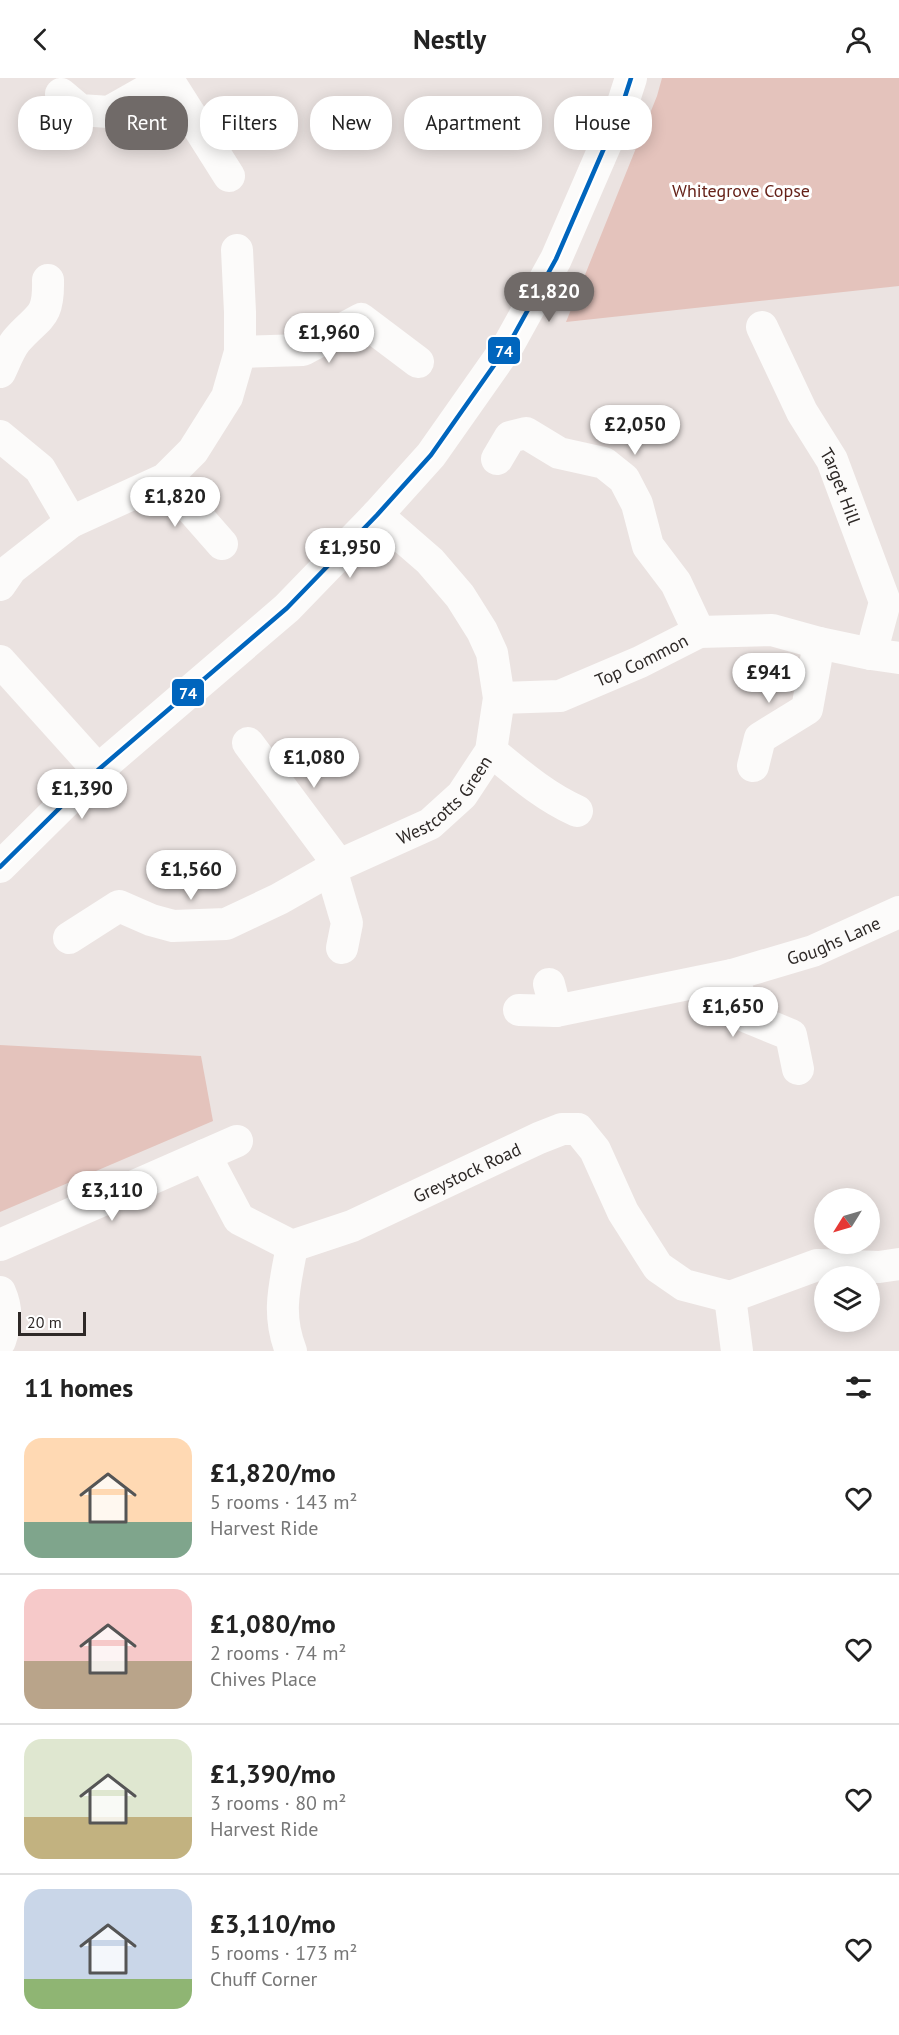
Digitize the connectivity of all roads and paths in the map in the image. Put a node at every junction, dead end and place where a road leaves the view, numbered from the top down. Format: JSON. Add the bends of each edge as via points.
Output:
{"nodes":[{"id":1,"x":167,"y":78,"type":"edge"},
{"id":2,"x":632,"y":78,"type":"edge"},
{"id":3,"x":61,"y":94,"type":"dead end"},
{"id":4,"x":229,"y":176,"type":"dead end"},
{"id":5,"x":237,"y":250,"type":"dead end"},
{"id":6,"x":48,"y":280,"type":"dead end"},
{"id":7,"x":762,"y":327,"type":"dead end"},
{"id":8,"x":240,"y":352,"type":"junction"},
{"id":9,"x":418,"y":362,"type":"dead end"},
{"id":10,"x":0,"y":372,"type":"edge"},
{"id":11,"x":0,"y":436,"type":"edge"},
{"id":12,"x":497,"y":459,"type":"dead end"},
{"id":13,"x":165,"y":479,"type":"junction"},
{"id":14,"x":377,"y":515,"type":"junction"},
{"id":15,"x":71,"y":522,"type":"junction"},
{"id":16,"x":222,"y":544,"type":"dead end"},
{"id":17,"x":0,"y":585,"type":"edge"},
{"id":18,"x":699,"y":632,"type":"junction"},
{"id":19,"x":819,"y":643,"type":"junction"},
{"id":20,"x":885,"y":656,"type":"edge"},
{"id":21,"x":0,"y":661,"type":"edge"},
{"id":22,"x":499,"y":698,"type":"junction"},
{"id":23,"x":248,"y":743,"type":"dead end"},
{"id":24,"x":491,"y":751,"type":"junction"},
{"id":25,"x":753,"y":766,"type":"dead end"},
{"id":26,"x":98,"y":770,"type":"junction"},
{"id":27,"x":577,"y":811,"type":"dead end"},
{"id":28,"x":0,"y":867,"type":"edge"},
{"id":29,"x":335,"y":867,"type":"junction"},
{"id":30,"x":899,"y":912,"type":"edge"},
{"id":31,"x":69,"y":938,"type":"dead end"},
{"id":32,"x":342,"y":948,"type":"dead end"},
{"id":33,"x":732,"y":975,"type":"junction"},
{"id":34,"x":519,"y":1010,"type":"dead end"},
{"id":35,"x":798,"y":1069,"type":"dead end"},
{"id":36,"x":237,"y":1141,"type":"dead end"},
{"id":37,"x":205,"y":1155,"type":"junction"},
{"id":38,"x":0,"y":1245,"type":"edge"},
{"id":39,"x":292,"y":1246,"type":"junction"},
{"id":40,"x":899,"y":1264,"type":"edge"},
{"id":41,"x":2,"y":1296,"type":"edge"},
{"id":42,"x":730,"y":1298,"type":"junction"},
{"id":43,"x":0,"y":1341,"type":"edge"},
{"id":44,"x":291,"y":1351,"type":"edge"},
{"id":45,"x":737,"y":1351,"type":"edge"}],
"edges":[{"from":1,"to":3,"type":"street","via":[[109,112],[80,110]]},
{"from":1,"to":4,"type":"street"},
{"from":2,"to":14,"type":"street","via":[[556,258],[510,344],[431,455]]},
{"from":5,"to":8,"type":"street"},
{"from":6,"to":10,"type":"street","via":[[49,300],[41,317],[14,344]]},
{"from":7,"to":20,"type":"street","name":"Target Hill","via":[[802,412],[832,460],[885,602]]},
{"from":8,"to":9,"type":"street","via":[[303,350],[361,319]]},
{"from":8,"to":13,"type":"street","via":[[227,397],[193,452]]},
{"from":11,"to":15,"type":"street","via":[[40,469]]},
{"from":12,"to":18,"type":"street","via":[[510,437],[526,434],[559,453],[604,463],[624,479],[637,504],[648,546],[676,583]]},
{"from":13,"to":15,"type":"street"},
{"from":13,"to":16,"type":"street"},
{"from":14,"to":22,"type":"street","name":"Westcotts Green","via":[[430,561],[470,610],[492,653]]},
{"from":14,"to":26,"type":"street","via":[[287,608]]},
{"from":15,"to":17,"type":"street","via":[[11,569]]},
{"from":18,"to":19,"type":"street","name":"Top Common","via":[[772,630]]},
{"from":18,"to":22,"type":"street","name":"Top Common","via":[[560,696]]},
{"from":19,"to":20,"type":"street","name":"Top Common"},
{"from":19,"to":25,"type":"street","via":[[807,710],[760,738]]},
{"from":21,"to":26,"type":"street"},
{"from":22,"to":24,"type":"street","name":"Westcotts Green"},
{"from":23,"to":29,"type":"street"},
{"from":24,"to":27,"type":"street","via":[[534,788]]},
{"from":24,"to":29,"type":"street","name":"Westcotts Green","via":[[462,795],[429,824]]},
{"from":26,"to":28,"type":"street"},
{"from":29,"to":31,"type":"street","name":"Westcotts Green","via":[[226,924],[173,926],[119,906]]},
{"from":29,"to":32,"type":"street","via":[[347,923]]},
{"from":30,"to":33,"type":"street","name":"Goughs Lane","via":[[813,951]]},
{"from":33,"to":34,"type":"street","name":"Goughs Lane","via":[[552,997]]},
{"from":33,"to":35,"type":"street","via":[[747,1017],[791,1035]]},
{"from":36,"to":37,"type":"street"},
{"from":37,"to":38,"type":"street"},
{"from":37,"to":39,"type":"street","via":[[239,1220]]},
{"from":39,"to":42,"type":"street","name":"Greystock Road","via":[[352,1226],[538,1138],[562,1129],[578,1129],[595,1150],[623,1212],[658,1267],[684,1285]]},
{"from":39,"to":44,"type":"street","via":[[282,1314]]},
{"from":40,"to":42,"type":"street","via":[[817,1265]]},
{"from":41,"to":43,"type":"street","via":[[7,1319]]},
{"from":42,"to":45,"type":"street"}]}
